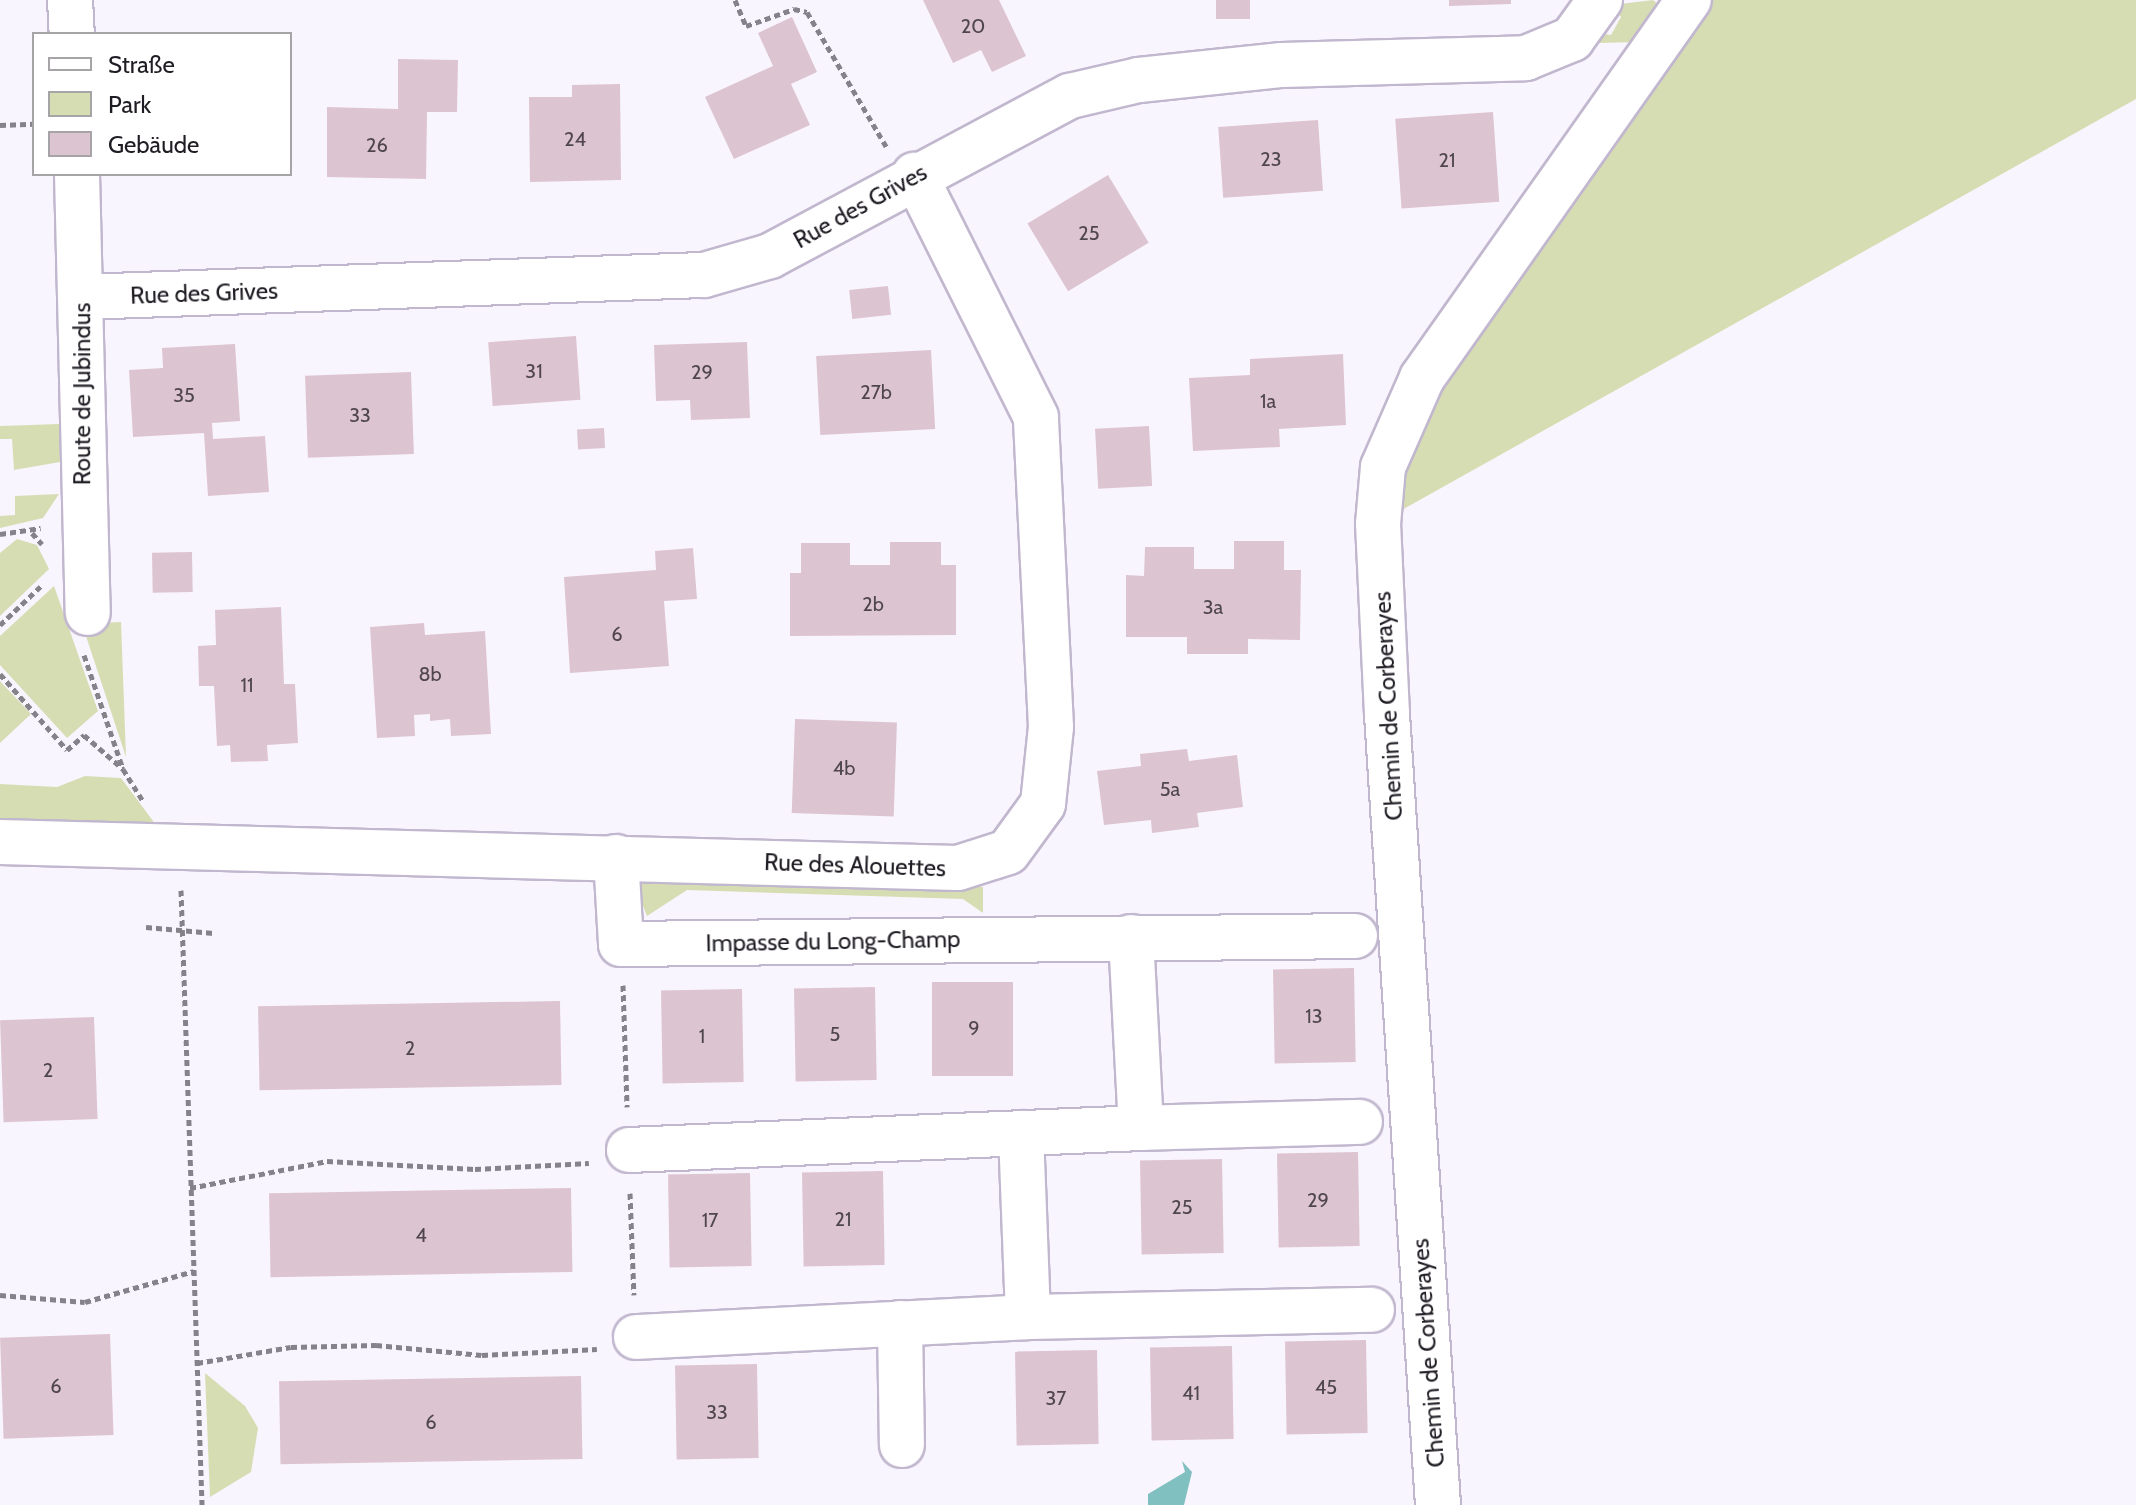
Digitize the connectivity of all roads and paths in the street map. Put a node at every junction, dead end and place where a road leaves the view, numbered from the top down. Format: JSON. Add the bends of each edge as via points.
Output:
{"nodes":[{"id":1,"x":70,"y":0,"type":"edge"},
{"id":2,"x":735,"y":0,"type":"edge"},
{"id":3,"x":1600,"y":0,"type":"edge"},
{"id":4,"x":1689,"y":0,"type":"edge"},
{"id":5,"x":72,"y":32,"type":"edge"},
{"id":6,"x":32,"y":124,"type":"edge"},
{"id":7,"x":0,"y":125,"type":"edge"},
{"id":8,"x":905,"y":168,"type":"junction"},
{"id":9,"x":77,"y":176,"type":"edge"},
{"id":10,"x":82,"y":297,"type":"junction"},
{"id":11,"x":51,"y":522,"type":"dead end"},
{"id":12,"x":32,"y":533,"type":"junction"},
{"id":13,"x":0,"y":534,"type":"edge"},
{"id":14,"x":50,"y":551,"type":"dead end"},
{"id":15,"x":49,"y":579,"type":"dead end"},
{"id":16,"x":88,"y":613,"type":"joint"},
{"id":17,"x":0,"y":625,"type":"edge"},
{"id":18,"x":0,"y":674,"type":"edge"},
{"id":19,"x":123,"y":769,"type":"junction"},
{"id":20,"x":0,"y":842,"type":"edge"},
{"id":21,"x":180,"y":846,"type":"junction"},
{"id":22,"x":616,"y":857,"type":"junction"},
{"id":23,"x":146,"y":927,"type":"dead end"},
{"id":24,"x":182,"y":930,"type":"junction"},
{"id":25,"x":214,"y":933,"type":"dead end"},
{"id":26,"x":1355,"y":936,"type":"dead end"},
{"id":27,"x":1131,"y":937,"type":"junction"},
{"id":28,"x":1360,"y":1122,"type":"dead end"},
{"id":29,"x":1141,"y":1128,"type":"junction"},
{"id":30,"x":1021,"y":1133,"type":"junction"},
{"id":31,"x":629,"y":1150,"type":"joint"},
{"id":32,"x":190,"y":1188,"type":"junction"},
{"id":33,"x":194,"y":1271,"type":"junction"},
{"id":34,"x":0,"y":1295,"type":"edge"},
{"id":35,"x":1372,"y":1310,"type":"dead end"},
{"id":36,"x":1028,"y":1317,"type":"junction"},
{"id":37,"x":900,"y":1323,"type":"junction"},
{"id":38,"x":636,"y":1337,"type":"joint"},
{"id":39,"x":197,"y":1363,"type":"junction"},
{"id":40,"x":902,"y":1445,"type":"dead end"},
{"id":41,"x":202,"y":1505,"type":"edge"},
{"id":42,"x":1438,"y":1505,"type":"edge"}],
"edges":[{"from":1,"to":5,"type":"street"},
{"from":2,"to":8,"type":"path","via":[[746,26],[794,9],[807,12]]},
{"from":3,"to":8,"type":"street","name":"Rue des Grives","via":[[1572,39],[1526,58],[1282,65],[1139,80],[1070,96]]},
{"from":4,"to":42,"type":"street","name":"Chemin de Corberayes","via":[[1422,378],[1383,467],[1378,524],[1387,714]]},
{"from":6,"to":7,"type":"path"},
{"from":8,"to":10,"type":"street","name":"Rue des Grives","via":[[770,256],[704,275]]},
{"from":8,"to":22,"type":"street","name":"Rue des Alouettes","via":[[1036,417],[1051,727],[1043,804],[1008,852],[958,868]]},
{"from":9,"to":10,"type":"street","name":"Route de Jubindus"},
{"from":10,"to":16,"type":"street","name":"Route de Jubindus"},
{"from":11,"to":12,"type":"path"},
{"from":12,"to":13,"type":"path"},
{"from":12,"to":14,"type":"path"},
{"from":15,"to":17,"type":"path"},
{"from":16,"to":19,"type":"path","via":[[71,617]]},
{"from":18,"to":19,"type":"path","via":[[67,750],[84,735]]},
{"from":19,"to":21,"type":"path","via":[[140,798],[180,821]]},
{"from":20,"to":21,"type":"street","name":"Rue des Alouettes"},
{"from":21,"to":22,"type":"street","name":"Rue des Alouettes"},
{"from":21,"to":24,"type":"path"},
{"from":22,"to":27,"type":"street","name":"Impasse du Long-Champ","via":[[621,944]]},
{"from":23,"to":24,"type":"path"},
{"from":24,"to":25,"type":"path"},
{"from":24,"to":32,"type":"path"},
{"from":26,"to":27,"type":"street","name":"Impasse du Long-Champ"},
{"from":27,"to":29,"type":"street"},
{"from":28,"to":29,"type":"street"},
{"from":29,"to":30,"type":"street"},
{"from":30,"to":31,"type":"street"},
{"from":30,"to":36,"type":"street"},
{"from":31,"to":32,"type":"path","via":[[583,1166],[509,1169],[327,1161]]},
{"from":32,"to":33,"type":"path"},
{"from":33,"to":34,"type":"path","via":[[85,1302]]},
{"from":33,"to":39,"type":"path"},
{"from":35,"to":36,"type":"street"},
{"from":36,"to":37,"type":"street"},
{"from":37,"to":38,"type":"street"},
{"from":37,"to":40,"type":"street"},
{"from":38,"to":39,"type":"path","via":[[589,1351],[482,1355],[362,1345]]},
{"from":39,"to":41,"type":"path"}]}
